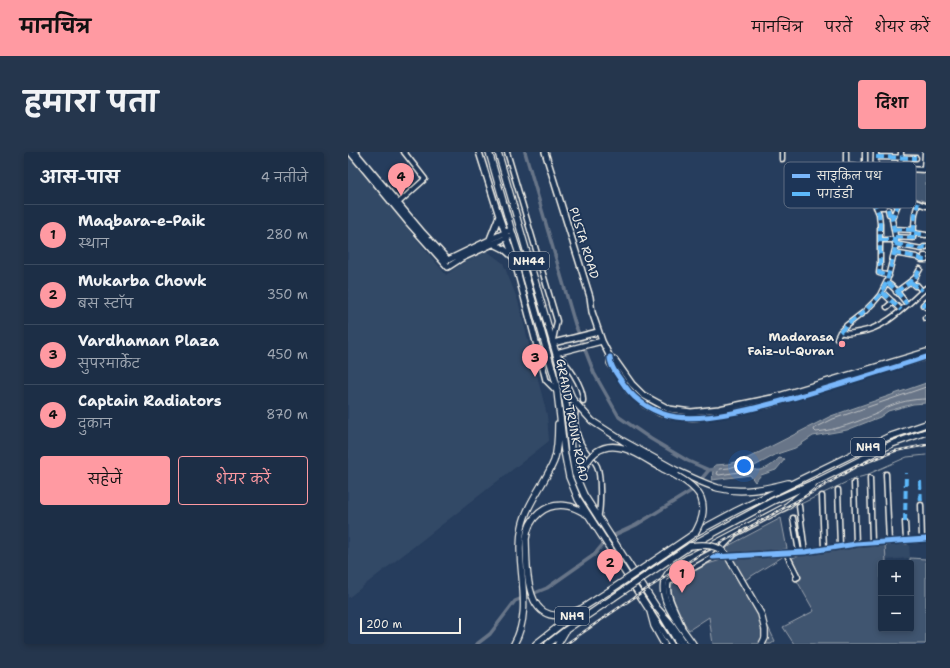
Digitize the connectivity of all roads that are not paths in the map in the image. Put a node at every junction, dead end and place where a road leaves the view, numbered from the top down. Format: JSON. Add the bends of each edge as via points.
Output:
{"nodes":[{"id":1,"x":350,"y":152,"type":"edge"},
{"id":2,"x":355,"y":152,"type":"edge"},
{"id":3,"x":404,"y":152,"type":"edge"},
{"id":4,"x":479,"y":152,"type":"edge"},
{"id":5,"x":489,"y":152,"type":"edge"},
{"id":6,"x":498,"y":152,"type":"edge"},
{"id":7,"x":508,"y":152,"type":"edge"},
{"id":8,"x":545,"y":152,"type":"edge"},
{"id":9,"x":782,"y":152,"type":"edge"},
{"id":10,"x":925,"y":152,"type":"edge"},
{"id":11,"x":876,"y":154,"type":"edge"},
{"id":12,"x":901,"y":154,"type":"edge"},
{"id":13,"x":916,"y":158,"type":"dead end"},
{"id":14,"x":782,"y":159,"type":"dead end"},
{"id":15,"x":925,"y":170,"type":"edge"},
{"id":16,"x":918,"y":203,"type":"joint"},
{"id":17,"x":396,"y":205,"type":"junction"},
{"id":18,"x":926,"y":206,"type":"edge"},
{"id":19,"x":876,"y":208,"type":"edge"},
{"id":20,"x":886,"y":208,"type":"edge"},
{"id":21,"x":896,"y":208,"type":"edge"},
{"id":22,"x":893,"y":215,"type":"junction"},
{"id":23,"x":499,"y":216,"type":"junction"},
{"id":24,"x":894,"y":229,"type":"junction"},
{"id":25,"x":914,"y":232,"type":"junction"},
{"id":26,"x":509,"y":234,"type":"junction"},
{"id":27,"x":926,"y":234,"type":"edge"},
{"id":28,"x":490,"y":239,"type":"junction"},
{"id":29,"x":880,"y":240,"type":"junction"},
{"id":30,"x":895,"y":240,"type":"junction"},
{"id":31,"x":494,"y":244,"type":"junction"},
{"id":32,"x":926,"y":247,"type":"edge"},
{"id":33,"x":894,"y":253,"type":"junction"},
{"id":34,"x":925,"y":257,"type":"edge"},
{"id":35,"x":514,"y":259,"type":"junction"},
{"id":36,"x":448,"y":264,"type":"junction"},
{"id":37,"x":880,"y":265,"type":"junction"},
{"id":38,"x":891,"y":266,"type":"junction"},
{"id":39,"x":920,"y":268,"type":"dead end"},
{"id":40,"x":889,"y":276,"type":"junction"},
{"id":41,"x":886,"y":282,"type":"junction"},
{"id":42,"x":911,"y":282,"type":"junction"},
{"id":43,"x":926,"y":288,"type":"edge"},
{"id":44,"x":922,"y":291,"type":"junction"},
{"id":45,"x":882,"y":292,"type":"junction"},
{"id":46,"x":896,"y":292,"type":"junction"},
{"id":47,"x":893,"y":302,"type":"junction"},
{"id":48,"x":926,"y":302,"type":"edge"},
{"id":49,"x":907,"y":304,"type":"junction"},
{"id":50,"x":887,"y":307,"type":"dead end"},
{"id":51,"x":926,"y":308,"type":"edge"},
{"id":52,"x":901,"y":310,"type":"junction"},
{"id":53,"x":598,"y":332,"type":"junction"},
{"id":54,"x":840,"y":332,"type":"junction"},
{"id":55,"x":837,"y":338,"type":"dead end"},
{"id":56,"x":602,"y":340,"type":"junction"},
{"id":57,"x":553,"y":343,"type":"junction"},
{"id":58,"x":926,"y":352,"type":"edge"},
{"id":59,"x":556,"y":353,"type":"junction"},
{"id":60,"x":610,"y":357,"type":"junction"},
{"id":61,"x":926,"y":357,"type":"edge"},
{"id":62,"x":560,"y":370,"type":"junction"},
{"id":63,"x":557,"y":391,"type":"junction"},
{"id":64,"x":583,"y":401,"type":"dead end"},
{"id":65,"x":576,"y":408,"type":"dead end"},
{"id":66,"x":559,"y":410,"type":"junction"},
{"id":67,"x":926,"y":424,"type":"edge"},
{"id":68,"x":926,"y":432,"type":"edge"},
{"id":69,"x":587,"y":454,"type":"dead end"},
{"id":70,"x":593,"y":460,"type":"dead end"},
{"id":71,"x":886,"y":474,"type":"dead end"},
{"id":72,"x":811,"y":475,"type":"junction"},
{"id":73,"x":870,"y":478,"type":"dead end"},
{"id":74,"x":820,"y":480,"type":"junction"},
{"id":75,"x":854,"y":483,"type":"dead end"},
{"id":76,"x":582,"y":490,"type":"junction"},
{"id":77,"x":838,"y":490,"type":"dead end"},
{"id":78,"x":822,"y":496,"type":"dead end"},
{"id":79,"x":921,"y":504,"type":"dead end"},
{"id":80,"x":799,"y":506,"type":"dead end"},
{"id":81,"x":589,"y":516,"type":"junction"},
{"id":82,"x":793,"y":518,"type":"dead end"},
{"id":83,"x":600,"y":520,"type":"junction"},
{"id":84,"x":905,"y":522,"type":"dead end"},
{"id":85,"x":695,"y":533,"type":"junction"},
{"id":86,"x":736,"y":533,"type":"junction"},
{"id":87,"x":924,"y":539,"type":"edge"},
{"id":88,"x":906,"y":541,"type":"junction"},
{"id":89,"x":872,"y":542,"type":"junction"},
{"id":90,"x":889,"y":542,"type":"junction"},
{"id":91,"x":856,"y":544,"type":"junction"},
{"id":92,"x":690,"y":546,"type":"junction"},
{"id":93,"x":840,"y":546,"type":"junction"},
{"id":94,"x":824,"y":549,"type":"junction"},
{"id":95,"x":799,"y":552,"type":"junction"},
{"id":96,"x":805,"y":552,"type":"junction"},
{"id":97,"x":786,"y":553,"type":"junction"},
{"id":98,"x":713,"y":557,"type":"junction"},
{"id":99,"x":796,"y":578,"type":"dead end"},
{"id":100,"x":657,"y":608,"type":"junction"},
{"id":101,"x":581,"y":610,"type":"junction"},
{"id":102,"x":650,"y":611,"type":"junction"},
{"id":103,"x":566,"y":630,"type":"junction"},
{"id":104,"x":684,"y":630,"type":"junction"},
{"id":105,"x":516,"y":641,"type":"edge"},
{"id":106,"x":536,"y":644,"type":"edge"},
{"id":107,"x":548,"y":644,"type":"edge"},
{"id":108,"x":558,"y":644,"type":"edge"},
{"id":109,"x":664,"y":644,"type":"edge"},
{"id":110,"x":672,"y":644,"type":"edge"},
{"id":111,"x":679,"y":644,"type":"edge"},
{"id":112,"x":686,"y":644,"type":"edge"},
{"id":113,"x":693,"y":644,"type":"edge"},
{"id":114,"x":762,"y":644,"type":"edge"}],
"edges":[{"from":1,"to":17,"type":"main road"},
{"from":2,"to":17,"type":"main road"},
{"from":3,"to":17,"type":"street","via":[[425,179]]},
{"from":4,"to":23,"type":"main road"},
{"from":5,"to":26,"type":"highway","name":"GRAND TRUNK ROAD","number":"NH44"},
{"from":6,"to":57,"type":"highway","name":"GRAND TRUNK ROAD","number":"NH44"},
{"from":7,"to":57,"type":"street","via":[[557,321]]},
{"from":8,"to":53,"type":"main road","name":"PUSTA ROAD","via":[[590,297]]},
{"from":9,"to":14,"type":"street"},
{"from":10,"to":15,"type":"street"},
{"from":11,"to":12,"type":"street"},
{"from":12,"to":13,"type":"street"},
{"from":16,"to":18,"type":"street"},
{"from":16,"to":25,"type":"street"},
{"from":17,"to":36,"type":"main road"},
{"from":19,"to":29,"type":"street","via":[[880,222]]},
{"from":20,"to":22,"type":"street","via":[[889,214]]},
{"from":21,"to":22,"type":"street"},
{"from":22,"to":24,"type":"street"},
{"from":23,"to":26,"type":"main road"},
{"from":23,"to":28,"type":"main road"},
{"from":24,"to":25,"type":"street"},
{"from":24,"to":30,"type":"street"},
{"from":25,"to":27,"type":"street"},
{"from":25,"to":30,"type":"street","via":[[913,238]]},
{"from":26,"to":28,"type":"main road"},
{"from":26,"to":31,"type":"main road"},
{"from":26,"to":35,"type":"main road"},
{"from":26,"to":63,"type":"highway","name":"GRAND TRUNK ROAD","number":"NH44","via":[[524,270]]},
{"from":28,"to":36,"type":"main road"},
{"from":29,"to":30,"type":"street"},
{"from":29,"to":37,"type":"street"},
{"from":30,"to":32,"type":"street","via":[[922,249]]},
{"from":30,"to":33,"type":"street"},
{"from":31,"to":35,"type":"main road"},
{"from":31,"to":36,"type":"main road"},
{"from":33,"to":34,"type":"street","via":[[922,260]]},
{"from":33,"to":38,"type":"street"},
{"from":35,"to":63,"type":"main road","via":[[546,380]]},
{"from":37,"to":38,"type":"street"},
{"from":37,"to":40,"type":"street","via":[[879,274]]},
{"from":38,"to":40,"type":"street"},
{"from":39,"to":42,"type":"street"},
{"from":40,"to":41,"type":"street"},
{"from":41,"to":45,"type":"street"},
{"from":41,"to":46,"type":"street"},
{"from":42,"to":44,"type":"street"},
{"from":42,"to":46,"type":"street"},
{"from":43,"to":44,"type":"street"},
{"from":44,"to":49,"type":"street"},
{"from":45,"to":47,"type":"street"},
{"from":45,"to":54,"type":"street","via":[[864,312]]},
{"from":46,"to":49,"type":"street"},
{"from":47,"to":50,"type":"street"},
{"from":47,"to":52,"type":"street"},
{"from":48,"to":51,"type":"street","via":[[923,305]]},
{"from":49,"to":52,"type":"street"},
{"from":52,"to":54,"type":"street","via":[[874,329],[852,334]]},
{"from":53,"to":56,"type":"main road","name":"PUSTA ROAD"},
{"from":53,"to":57,"type":"main road"},
{"from":54,"to":55,"type":"street"},
{"from":56,"to":59,"type":"main road"},
{"from":56,"to":60,"type":"main road","name":"PUSTA ROAD"},
{"from":57,"to":59,"type":"highway","name":"GRAND TRUNK ROAD","number":"NH44"},
{"from":58,"to":60,"type":"main road","via":[[756,402],[691,412],[669,409],[643,395]]},
{"from":59,"to":62,"type":"highway","name":"GRAND TRUNK ROAD","number":"NH44"},
{"from":59,"to":64,"type":"street","via":[[572,372]]},
{"from":60,"to":61,"type":"main road","name":"PUSTA ROAD","via":[[610,363],[629,391],[645,405],[660,412],[692,418],[770,404]]},
{"from":62,"to":72,"type":"highway","bridge":true,"via":[[573,400],[592,421],[677,471],[718,488],[730,490],[770,488]]},
{"from":62,"to":76,"type":"highway","name":"GRAND TRUNK ROAD","number":"NH44","via":[[574,468]]},
{"from":63,"to":66,"type":"highway","name":"GRAND TRUNK ROAD","number":"NH44"},
{"from":65,"to":69,"type":"street","via":[[577,435]]},
{"from":66,"to":81,"type":"highway","name":"GRAND TRUNK ROAD","number":"NH44","via":[[569,477],[578,499]]},
{"from":66,"to":105,"type":"highway","via":[[554,460],[525,515],[522,527],[519,546],[524,614]]},
{"from":67,"to":72,"type":"highway","number":"NH9","via":[[888,437]]},
{"from":68,"to":74,"type":"highway","number":"NH9","via":[[892,444]]},
{"from":70,"to":83,"type":"street","via":[[599,471]]},
{"from":71,"to":90,"type":"street"},
{"from":72,"to":85,"type":"highway"},
{"from":73,"to":89,"type":"street"},
{"from":74,"to":86,"type":"highway","via":[[787,506]]},
{"from":74,"to":92,"type":"highway","via":[[773,501]]},
{"from":75,"to":91,"type":"street"},
{"from":76,"to":83,"type":"highway","name":"GRAND TRUNK ROAD","number":"NH44"},
{"from":76,"to":85,"type":"highway","bridge":true,"via":[[582,475],[587,460],[605,447],[621,447],[677,476],[698,493],[703,514]]},
{"from":77,"to":93,"type":"street"},
{"from":78,"to":94,"type":"street"},
{"from":79,"to":87,"type":"street"},
{"from":80,"to":96,"type":"street"},
{"from":81,"to":101,"type":"highway","via":[[573,507],[552,506],[541,511],[531,521],[527,532],[533,600],[550,614],[561,616]]},
{"from":81,"to":102,"type":"highway","name":"GRAND TRUNK ROAD","number":"NH44"},
{"from":82,"to":95,"type":"street"},
{"from":83,"to":100,"type":"highway","number":"NH44"},
{"from":84,"to":88,"type":"street"},
{"from":85,"to":101,"type":"highway","number":"NH9","bridge":true},
{"from":86,"to":98,"type":"street"},
{"from":86,"to":104,"type":"highway","via":[[686,559],[666,576],[662,587],[664,598]]},
{"from":87,"to":88,"type":"street"},
{"from":88,"to":90,"type":"street"},
{"from":89,"to":90,"type":"street"},
{"from":89,"to":91,"type":"street"},
{"from":91,"to":93,"type":"street"},
{"from":92,"to":103,"type":"highway","number":"NH9","bridge":true},
{"from":92,"to":114,"type":"highway","bridge":true,"via":[[712,545],[727,555],[761,614],[765,638]]},
{"from":93,"to":94,"type":"street"},
{"from":94,"to":96,"type":"street"},
{"from":95,"to":96,"type":"street"},
{"from":95,"to":97,"type":"street"},
{"from":97,"to":98,"type":"street"},
{"from":97,"to":99,"type":"street","via":[[798,577]]},
{"from":98,"to":104,"type":"street","via":[[669,582],[667,586]]},
{"from":100,"to":111,"type":"main road"},
{"from":100,"to":112,"type":"highway"},
{"from":101,"to":106,"type":"highway","number":"NH9"},
{"from":102,"to":109,"type":"highway","via":[[654,626]]},
{"from":102,"to":110,"type":"main road"},
{"from":103,"to":107,"type":"highway"},
{"from":103,"to":108,"type":"highway"},
{"from":104,"to":113,"type":"highway"}]}
